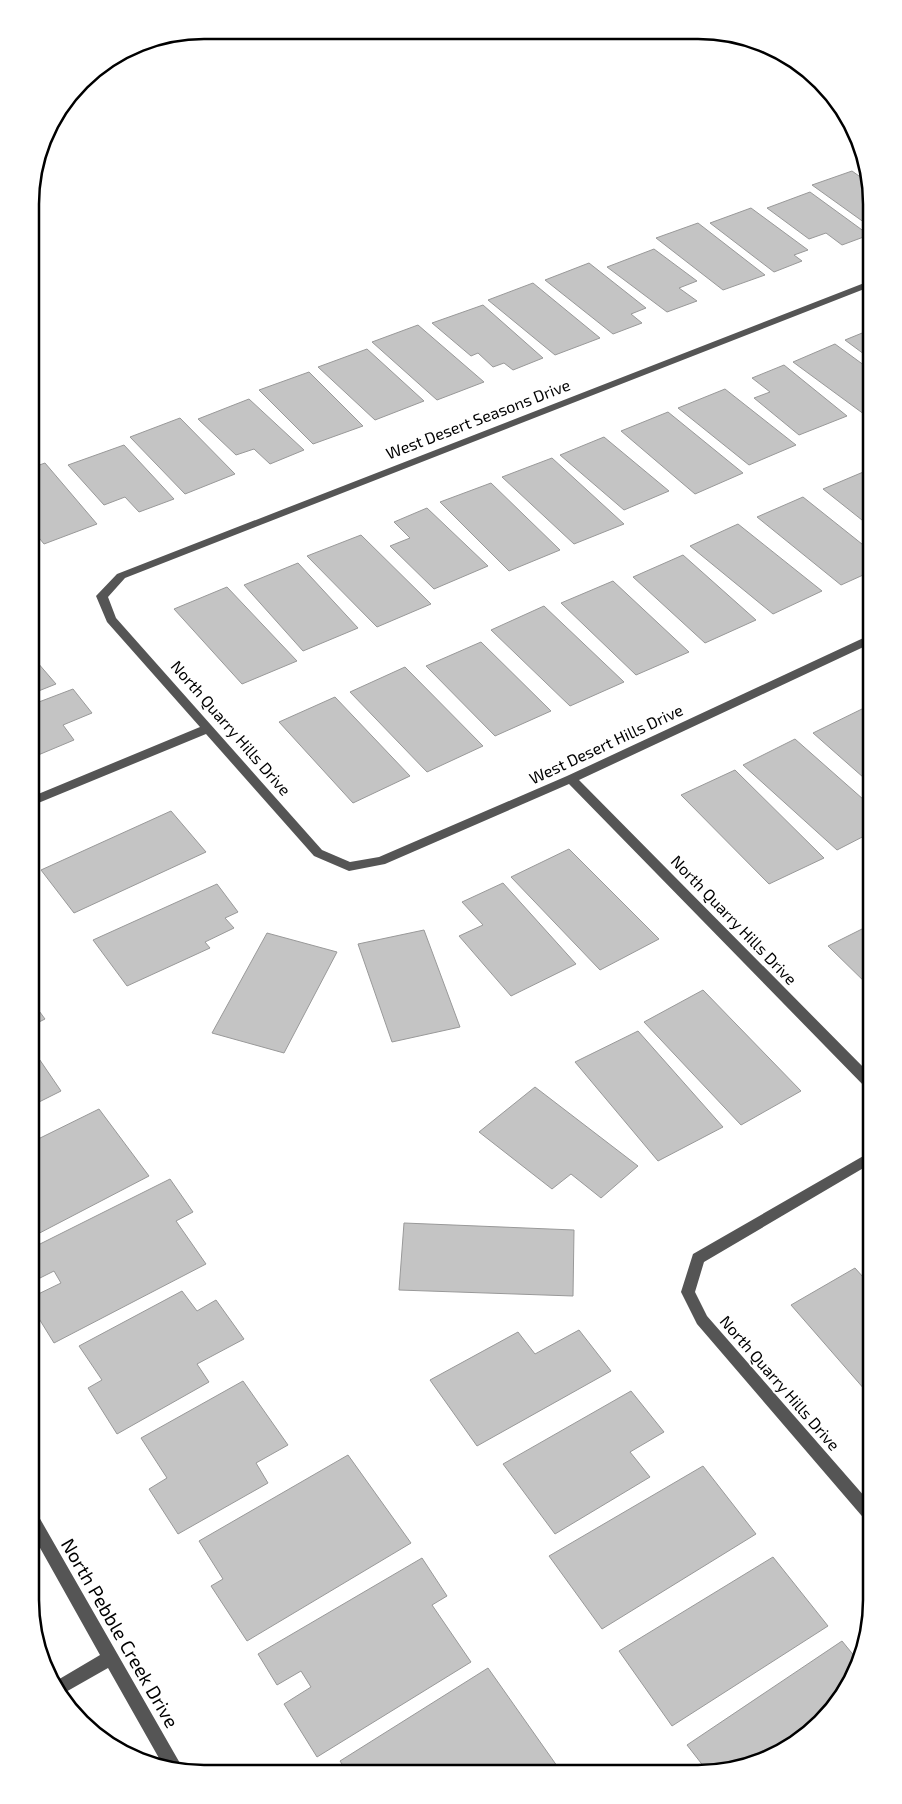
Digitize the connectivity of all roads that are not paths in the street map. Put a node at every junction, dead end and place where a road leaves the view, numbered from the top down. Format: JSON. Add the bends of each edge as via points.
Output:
{"nodes":[{"id":1,"x":863,"y":286,"type":"edge"},
{"id":2,"x":102,"y":596,"type":"joint"},
{"id":3,"x":863,"y":642,"type":"edge"},
{"id":4,"x":208,"y":728,"type":"junction"},
{"id":5,"x":571,"y":779,"type":"junction"},
{"id":6,"x":39,"y":799,"type":"edge"},
{"id":7,"x":349,"y":866,"type":"joint"},
{"id":8,"x":863,"y":1076,"type":"edge"},
{"id":9,"x":863,"y":1161,"type":"edge"},
{"id":10,"x":863,"y":1507,"type":"edge"},
{"id":11,"x":39,"y":1531,"type":"edge"},
{"id":12,"x":111,"y":1658,"type":"junction"},
{"id":13,"x":63,"y":1685,"type":"edge"},
{"id":14,"x":170,"y":1762,"type":"edge"}],
"edges":[{"from":1,"to":2,"type":"street","name":"West Desert Seasons Drive","via":[[121,576]]},
{"from":2,"to":4,"type":"street","name":"North Quarry Hills Drive","via":[[111,619]]},
{"from":3,"to":5,"type":"street","name":"West Desert Hills Drive"},
{"from":4,"to":6,"type":"street"},
{"from":4,"to":7,"type":"street","name":"North Quarry Hills Drive","via":[[318,853]]},
{"from":5,"to":7,"type":"street","name":"West Desert Hills Drive","via":[[381,861]]},
{"from":5,"to":8,"type":"street","name":"North Quarry Hills Drive"},
{"from":9,"to":10,"type":"street","name":"North Quarry Hills Drive","via":[[698,1258],[688,1292],[702,1320]]},
{"from":11,"to":12,"type":"street","name":"North Pebble Creek Drive"},
{"from":12,"to":13,"type":"street"},
{"from":12,"to":14,"type":"street","name":"North Pebble Creek Drive"}]}
